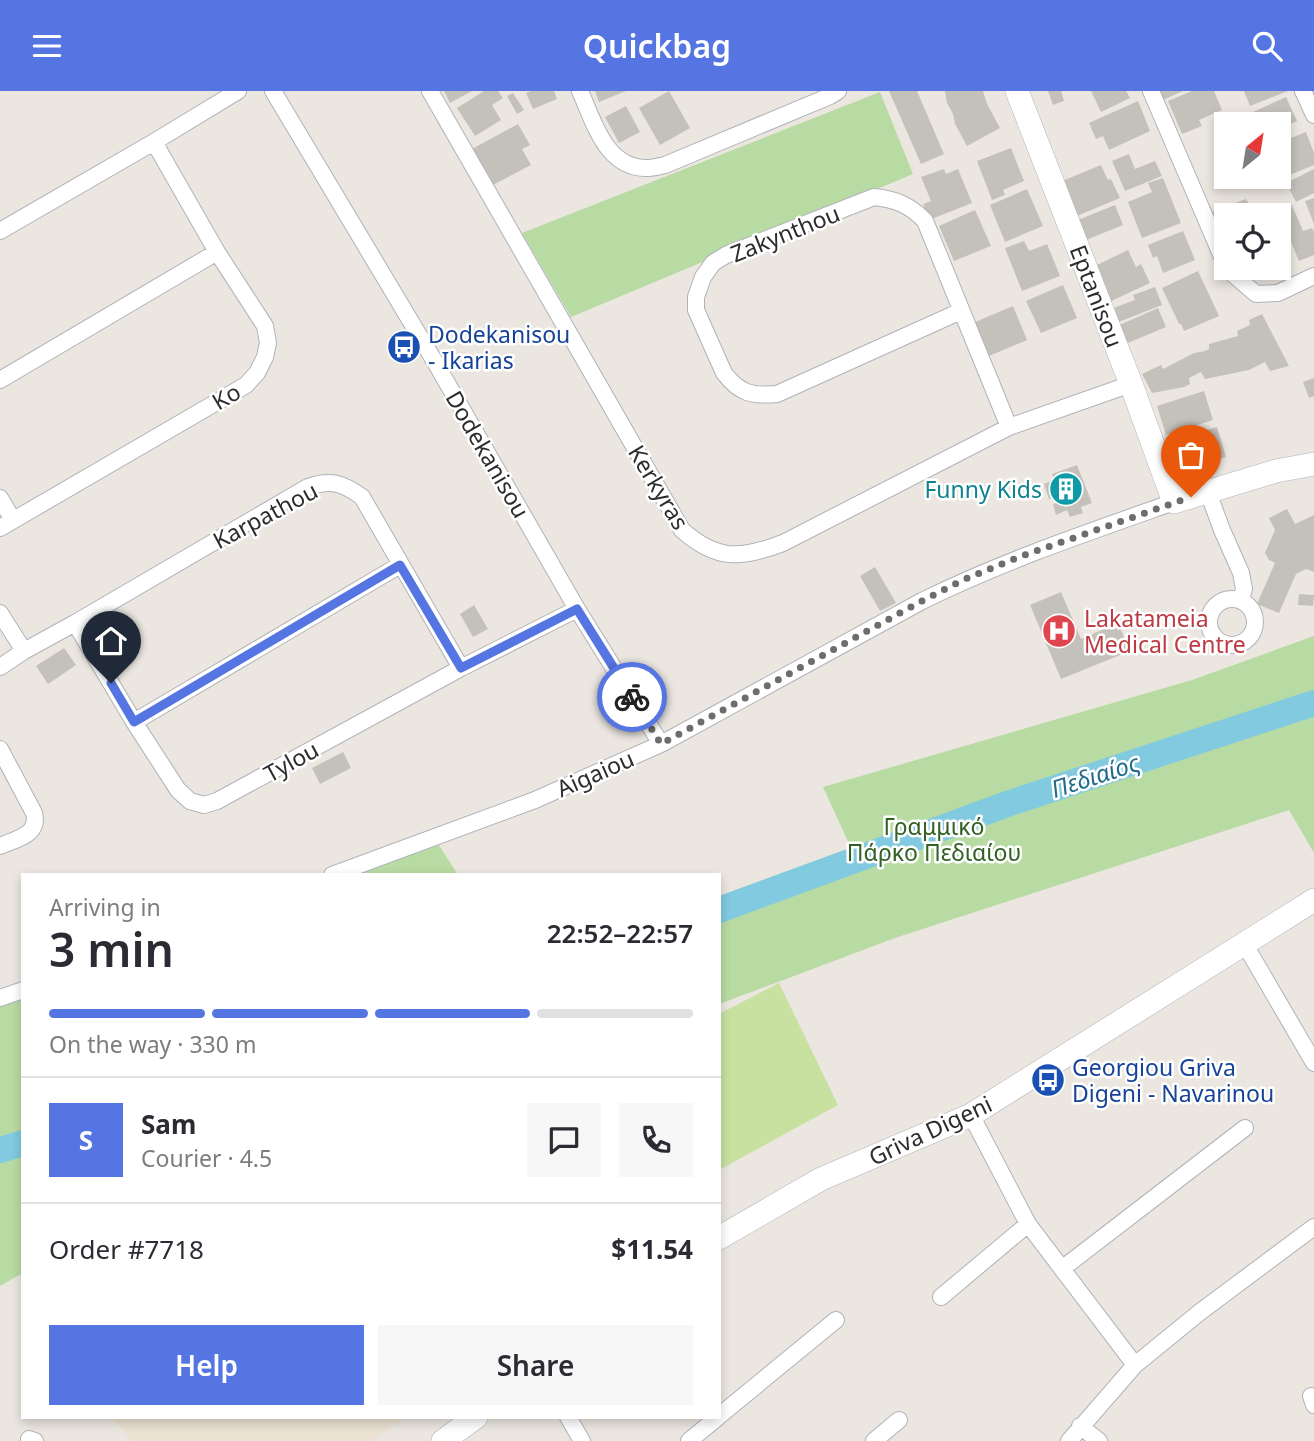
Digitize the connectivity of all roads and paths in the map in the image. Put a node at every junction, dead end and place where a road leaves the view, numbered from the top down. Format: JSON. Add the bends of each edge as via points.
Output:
{"nodes":[{"id":1,"x":238,"y":91,"type":"edge"},
{"id":2,"x":273,"y":91,"type":"edge"},
{"id":3,"x":430,"y":91,"type":"edge"},
{"id":4,"x":580,"y":91,"type":"edge"},
{"id":5,"x":838,"y":91,"type":"edge"},
{"id":6,"x":1017,"y":91,"type":"edge"},
{"id":7,"x":1151,"y":91,"type":"edge"},
{"id":8,"x":1303,"y":91,"type":"edge"},
{"id":9,"x":1314,"y":115,"type":"edge"},
{"id":10,"x":154,"y":142,"type":"junction"},
{"id":11,"x":0,"y":231,"type":"edge"},
{"id":12,"x":1214,"y":238,"type":"edge"},
{"id":13,"x":217,"y":252,"type":"junction"},
{"id":14,"x":1314,"y":276,"type":"edge"},
{"id":15,"x":1240,"y":280,"type":"edge"},
{"id":16,"x":961,"y":311,"type":"junction"},
{"id":17,"x":0,"y":380,"type":"edge"},
{"id":18,"x":1131,"y":384,"type":"junction"},
{"id":19,"x":1009,"y":428,"type":"junction"},
{"id":20,"x":1314,"y":464,"type":"edge"},
{"id":21,"x":1208,"y":492,"type":"junction"},
{"id":22,"x":0,"y":498,"type":"edge"},
{"id":23,"x":1174,"y":502,"type":"junction"},
{"id":24,"x":7,"y":524,"type":"edge"},
{"id":25,"x":400,"y":565,"type":"junction"},
{"id":26,"x":1241,"y":600,"type":"dead end"},
{"id":27,"x":577,"y":609,"type":"junction"},
{"id":28,"x":0,"y":613,"type":"edge"},
{"id":29,"x":75,"y":624,"type":"junction"},
{"id":30,"x":24,"y":652,"type":"junction"},
{"id":31,"x":0,"y":667,"type":"edge"},
{"id":32,"x":461,"y":668,"type":"junction"},
{"id":33,"x":134,"y":722,"type":"junction"},
{"id":34,"x":661,"y":744,"type":"junction"},
{"id":35,"x":0,"y":749,"type":"edge"},
{"id":36,"x":0,"y":846,"type":"edge"},
{"id":37,"x":337,"y":873,"type":"edge"},
{"id":38,"x":1314,"y":900,"type":"edge"},
{"id":39,"x":1244,"y":943,"type":"junction"},
{"id":40,"x":21,"y":991,"type":"edge"},
{"id":41,"x":0,"y":998,"type":"edge"},
{"id":42,"x":1314,"y":1063,"type":"edge"},
{"id":43,"x":971,"y":1115,"type":"junction"},
{"id":44,"x":1245,"y":1128,"type":"dead end"},
{"id":45,"x":1028,"y":1224,"type":"junction"},
{"id":46,"x":1314,"y":1227,"type":"edge"},
{"id":47,"x":721,"y":1237,"type":"edge"},
{"id":48,"x":1063,"y":1268,"type":"junction"},
{"id":49,"x":941,"y":1297,"type":"dead end"},
{"id":50,"x":836,"y":1320,"type":"dead end"},
{"id":51,"x":1135,"y":1365,"type":"junction"},
{"id":52,"x":721,"y":1415,"type":"edge"},
{"id":53,"x":472,"y":1419,"type":"edge"},
{"id":54,"x":569,"y":1419,"type":"edge"},
{"id":55,"x":716,"y":1419,"type":"edge"},
{"id":56,"x":899,"y":1420,"type":"dead end"},
{"id":57,"x":1080,"y":1426,"type":"junction"},
{"id":58,"x":443,"y":1441,"type":"edge"},
{"id":59,"x":582,"y":1441,"type":"edge"},
{"id":60,"x":689,"y":1441,"type":"edge"},
{"id":61,"x":874,"y":1441,"type":"edge"},
{"id":62,"x":1069,"y":1441,"type":"edge"},
{"id":63,"x":1099,"y":1441,"type":"edge"}],
"edges":[{"from":1,"to":10,"type":"street"},
{"from":2,"to":27,"type":"street","name":"Dodekanisou"},
{"from":3,"to":19,"type":"street","name":"Kerkyras","via":[[682,530],[694,541],[734,555],[765,550]]},
{"from":4,"to":5,"type":"street","via":[[610,152],[624,163],[649,168]]},
{"from":6,"to":18,"type":"street","name":"Eptanisou"},
{"from":7,"to":12,"type":"street"},
{"from":8,"to":9,"type":"street"},
{"from":10,"to":11,"type":"street"},
{"from":10,"to":13,"type":"street","name":"Ko"},
{"from":13,"to":17,"type":"street"},
{"from":13,"to":24,"type":"street","name":"Ko","via":[[265,326],[268,343],[257,373],[246,385]]},
{"from":14,"to":15,"type":"street","via":[[1278,293],[1256,293]]},
{"from":16,"to":16,"type":"street","name":"Zakynthou","via":[[925,221],[902,203],[874,197],[726,255],[713,263],[696,297],[696,310],[724,373],[741,390],[758,396],[777,394]]},
{"from":16,"to":19,"type":"street","name":"Zakynthou"},
{"from":18,"to":19,"type":"street","name":"Kerkyras"},
{"from":18,"to":23,"type":"street","name":"Eptanisou"},
{"from":20,"to":21,"type":"street","name":"Aigaiou"},
{"from":21,"to":23,"type":"street","name":"Aigaiou"},
{"from":21,"to":26,"type":"street","via":[[1241,573]]},
{"from":22,"to":24,"type":"street"},
{"from":23,"to":34,"type":"street","name":"Aigaiou","via":[[963,580]]},
{"from":25,"to":29,"type":"street","name":"Karpathou","via":[[362,497],[348,487],[321,482]]},
{"from":25,"to":32,"type":"street","name":"Karpathou"},
{"from":25,"to":33,"type":"street"},
{"from":27,"to":32,"type":"street","name":"Tylou"},
{"from":27,"to":34,"type":"street","name":"Dodekanisou"},
{"from":28,"to":30,"type":"street"},
{"from":29,"to":30,"type":"street","name":"Karpathou"},
{"from":29,"to":33,"type":"street","name":"Tylou"},
{"from":30,"to":31,"type":"street","name":"Karpathou"},
{"from":32,"to":33,"type":"street","name":"Tylou","via":[[204,805],[190,801],[178,790]]},
{"from":34,"to":37,"type":"street","name":"Aigaiou","via":[[535,800]]},
{"from":35,"to":36,"type":"street","via":[[36,820],[27,834]]},
{"from":38,"to":39,"type":"street","name":"Griva Digeni"},
{"from":39,"to":42,"type":"street"},
{"from":39,"to":43,"type":"street","name":"Griva Digeni"},
{"from":40,"to":41,"type":"street"},
{"from":43,"to":45,"type":"street"},
{"from":43,"to":47,"type":"street","name":"Griva Digeni","via":[[821,1179]]},
{"from":44,"to":48,"type":"street"},
{"from":45,"to":48,"type":"street"},
{"from":45,"to":49,"type":"street"},
{"from":46,"to":51,"type":"street"},
{"from":48,"to":51,"type":"street"},
{"from":50,"to":52,"type":"street"},
{"from":51,"to":57,"type":"street"},
{"from":53,"to":58,"type":"street"},
{"from":54,"to":59,"type":"street"},
{"from":55,"to":60,"type":"street"},
{"from":56,"to":61,"type":"street"},
{"from":57,"to":62,"type":"street"},
{"from":57,"to":63,"type":"street"}]}
